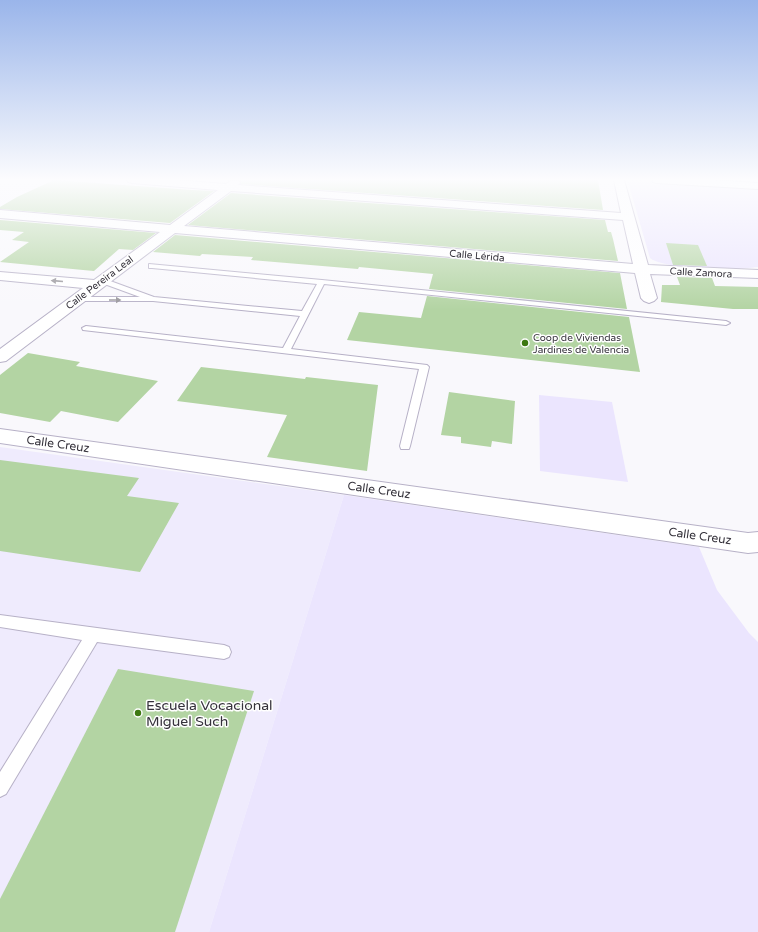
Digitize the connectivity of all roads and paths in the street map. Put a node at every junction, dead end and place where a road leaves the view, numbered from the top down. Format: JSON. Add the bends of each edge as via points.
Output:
{"nodes":[{"id":1,"x":109,"y":223,"type":"edge"},
{"id":2,"x":179,"y":223,"type":"edge"},
{"id":3,"x":631,"y":223,"type":"edge"},
{"id":4,"x":172,"y":229,"type":"junction"},
{"id":5,"x":152,"y":266,"type":"dead end"},
{"id":6,"x":643,"y":269,"type":"junction"},
{"id":7,"x":758,"y":274,"type":"edge"},
{"id":8,"x":0,"y":276,"type":"edge"},
{"id":9,"x":99,"y":282,"type":"junction"},
{"id":10,"x":322,"y":282,"type":"junction"},
{"id":11,"x":649,"y":298,"type":"dead end"},
{"id":12,"x":76,"y":299,"type":"junction"},
{"id":13,"x":154,"y":299,"type":"junction"},
{"id":14,"x":305,"y":314,"type":"junction"},
{"id":15,"x":726,"y":323,"type":"dead end"},
{"id":16,"x":86,"y":328,"type":"dead end"},
{"id":17,"x":286,"y":350,"type":"junction"},
{"id":18,"x":0,"y":357,"type":"edge"},
{"id":19,"x":0,"y":436,"type":"edge"},
{"id":20,"x":406,"y":446,"type":"dead end"},
{"id":21,"x":758,"y":542,"type":"edge"},
{"id":22,"x":0,"y":621,"type":"edge"},
{"id":23,"x":93,"y":636,"type":"junction"},
{"id":24,"x":224,"y":652,"type":"dead end"},
{"id":25,"x":0,"y":788,"type":"edge"}],
"edges":[{"from":1,"to":4,"type":"street","name":"Calle Lérida"},
{"from":2,"to":4,"type":"street","name":"Calle Pereira Leal"},
{"from":3,"to":6,"type":"street"},
{"from":4,"to":6,"type":"street","name":"Calle Lérida"},
{"from":4,"to":9,"type":"street","name":"Calle Pereira Leal"},
{"from":5,"to":10,"type":"lane"},
{"from":6,"to":7,"type":"street","name":"Calle Zamora"},
{"from":6,"to":11,"type":"street"},
{"from":9,"to":8,"type":"street","one_way":true},
{"from":9,"to":12,"type":"street","name":"Calle Pereira Leal"},
{"from":9,"to":13,"type":"lane"},
{"from":10,"to":14,"type":"lane"},
{"from":10,"to":15,"type":"lane"},
{"from":12,"to":13,"type":"lane","one_way":true},
{"from":12,"to":18,"type":"street","name":"Calle Pereira Leal"},
{"from":13,"to":14,"type":"lane"},
{"from":14,"to":17,"type":"lane"},
{"from":16,"to":17,"type":"lane"},
{"from":17,"to":20,"type":"lane","via":[[424,367]]},
{"from":19,"to":21,"type":"street","name":"Calle Creuz"},
{"from":22,"to":23,"type":"lane"},
{"from":23,"to":24,"type":"lane"},
{"from":23,"to":25,"type":"lane"}]}
